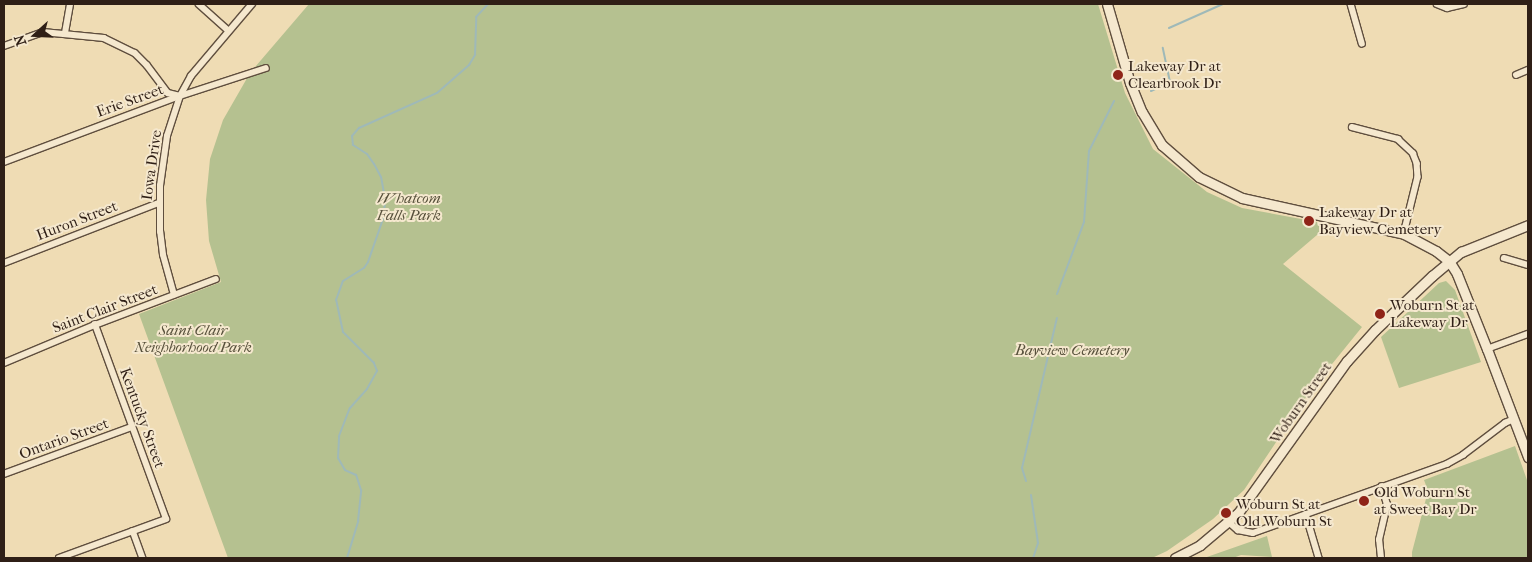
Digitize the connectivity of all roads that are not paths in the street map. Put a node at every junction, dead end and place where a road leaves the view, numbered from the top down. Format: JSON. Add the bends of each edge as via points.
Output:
{"nodes":[{"id":1,"x":70,"y":4,"type":"edge"},
{"id":2,"x":199,"y":4,"type":"edge"},
{"id":3,"x":252,"y":4,"type":"edge"},
{"id":4,"x":1108,"y":4,"type":"edge"},
{"id":5,"x":1351,"y":4,"type":"edge"},
{"id":6,"x":1437,"y":4,"type":"edge"},
{"id":7,"x":1464,"y":4,"type":"edge"},
{"id":8,"x":229,"y":30,"type":"junction"},
{"id":9,"x":65,"y":33,"type":"junction"},
{"id":10,"x":1362,"y":43,"type":"dead end"},
{"id":11,"x":4,"y":46,"type":"edge"},
{"id":12,"x":266,"y":68,"type":"dead end"},
{"id":13,"x":1528,"y":70,"type":"edge"},
{"id":14,"x":1516,"y":75,"type":"dead end"},
{"id":15,"x":180,"y":96,"type":"junction"},
{"id":16,"x":1352,"y":127,"type":"dead end"},
{"id":17,"x":4,"y":162,"type":"edge"},
{"id":18,"x":159,"y":204,"type":"junction"},
{"id":19,"x":1528,"y":225,"type":"edge"},
{"id":20,"x":1404,"y":234,"type":"junction"},
{"id":21,"x":1504,"y":258,"type":"dead end"},
{"id":22,"x":1449,"y":261,"type":"junction"},
{"id":23,"x":4,"y":263,"type":"edge"},
{"id":24,"x":1528,"y":265,"type":"edge"},
{"id":25,"x":216,"y":279,"type":"dead end"},
{"id":26,"x":174,"y":295,"type":"junction"},
{"id":27,"x":95,"y":325,"type":"junction"},
{"id":28,"x":1528,"y":334,"type":"edge"},
{"id":29,"x":1487,"y":349,"type":"junction"},
{"id":30,"x":4,"y":363,"type":"edge"},
{"id":31,"x":1514,"y":419,"type":"junction"},
{"id":32,"x":132,"y":427,"type":"junction"},
{"id":33,"x":1528,"y":457,"type":"edge"},
{"id":34,"x":4,"y":474,"type":"edge"},
{"id":35,"x":1382,"y":487,"type":"junction"},
{"id":36,"x":1306,"y":514,"type":"junction"},
{"id":37,"x":1229,"y":522,"type":"junction"},
{"id":38,"x":133,"y":531,"type":"junction"},
{"id":39,"x":59,"y":558,"type":"edge"},
{"id":40,"x":143,"y":558,"type":"edge"},
{"id":41,"x":1175,"y":558,"type":"edge"},
{"id":42,"x":1319,"y":558,"type":"edge"},
{"id":43,"x":1382,"y":558,"type":"edge"}],
"edges":[{"from":1,"to":9,"type":"street"},
{"from":2,"to":8,"type":"street"},
{"from":3,"to":8,"type":"street","name":"Iowa Drive"},
{"from":4,"to":20,"type":"main road","via":[[1130,84],[1142,112],[1162,145],[1199,177],[1242,198]]},
{"from":5,"to":10,"type":"street"},
{"from":6,"to":7,"type":"street","via":[[1447,8]]},
{"from":8,"to":15,"type":"street","name":"Iowa Drive","via":[[191,76]]},
{"from":9,"to":11,"type":"street","via":[[43,32]]},
{"from":9,"to":15,"type":"street","via":[[104,38],[120,44],[136,53],[168,93]]},
{"from":12,"to":15,"type":"street","name":"Erie Street"},
{"from":13,"to":14,"type":"street"},
{"from":15,"to":17,"type":"street","name":"Erie Street"},
{"from":15,"to":18,"type":"street","name":"Iowa Drive","via":[[167,136]]},
{"from":16,"to":20,"type":"street","via":[[1398,139],[1413,153],[1418,177]]},
{"from":18,"to":23,"type":"street","name":"Huron Street"},
{"from":18,"to":26,"type":"street","name":"Iowa Drive","via":[[163,255]]},
{"from":19,"to":22,"type":"main road","name":"Woburn Street","via":[[1464,251]]},
{"from":20,"to":22,"type":"main road"},
{"from":21,"to":24,"type":"street"},
{"from":22,"to":29,"type":"main road"},
{"from":22,"to":37,"type":"main road","name":"Woburn Street","via":[[1375,330],[1347,361],[1247,503]]},
{"from":25,"to":26,"type":"street","name":"Saint Clair Street"},
{"from":26,"to":27,"type":"street","name":"Saint Clair Street"},
{"from":27,"to":30,"type":"street","name":"Saint Clair Street"},
{"from":27,"to":32,"type":"street","name":"Kentucky Street"},
{"from":28,"to":29,"type":"street"},
{"from":29,"to":31,"type":"main road"},
{"from":31,"to":33,"type":"main road"},
{"from":31,"to":35,"type":"street","via":[[1455,460]]},
{"from":32,"to":34,"type":"street","name":"Ontario Street"},
{"from":32,"to":38,"type":"street","name":"Kentucky Street","via":[[166,519]]},
{"from":35,"to":36,"type":"street"},
{"from":35,"to":43,"type":"street","via":[[1387,504],[1379,540]]},
{"from":36,"to":37,"type":"street","via":[[1250,534]]},
{"from":36,"to":42,"type":"street"},
{"from":37,"to":41,"type":"main road","name":"Woburn Street","via":[[1200,545]]},
{"from":38,"to":39,"type":"street"},
{"from":38,"to":40,"type":"street"}]}
